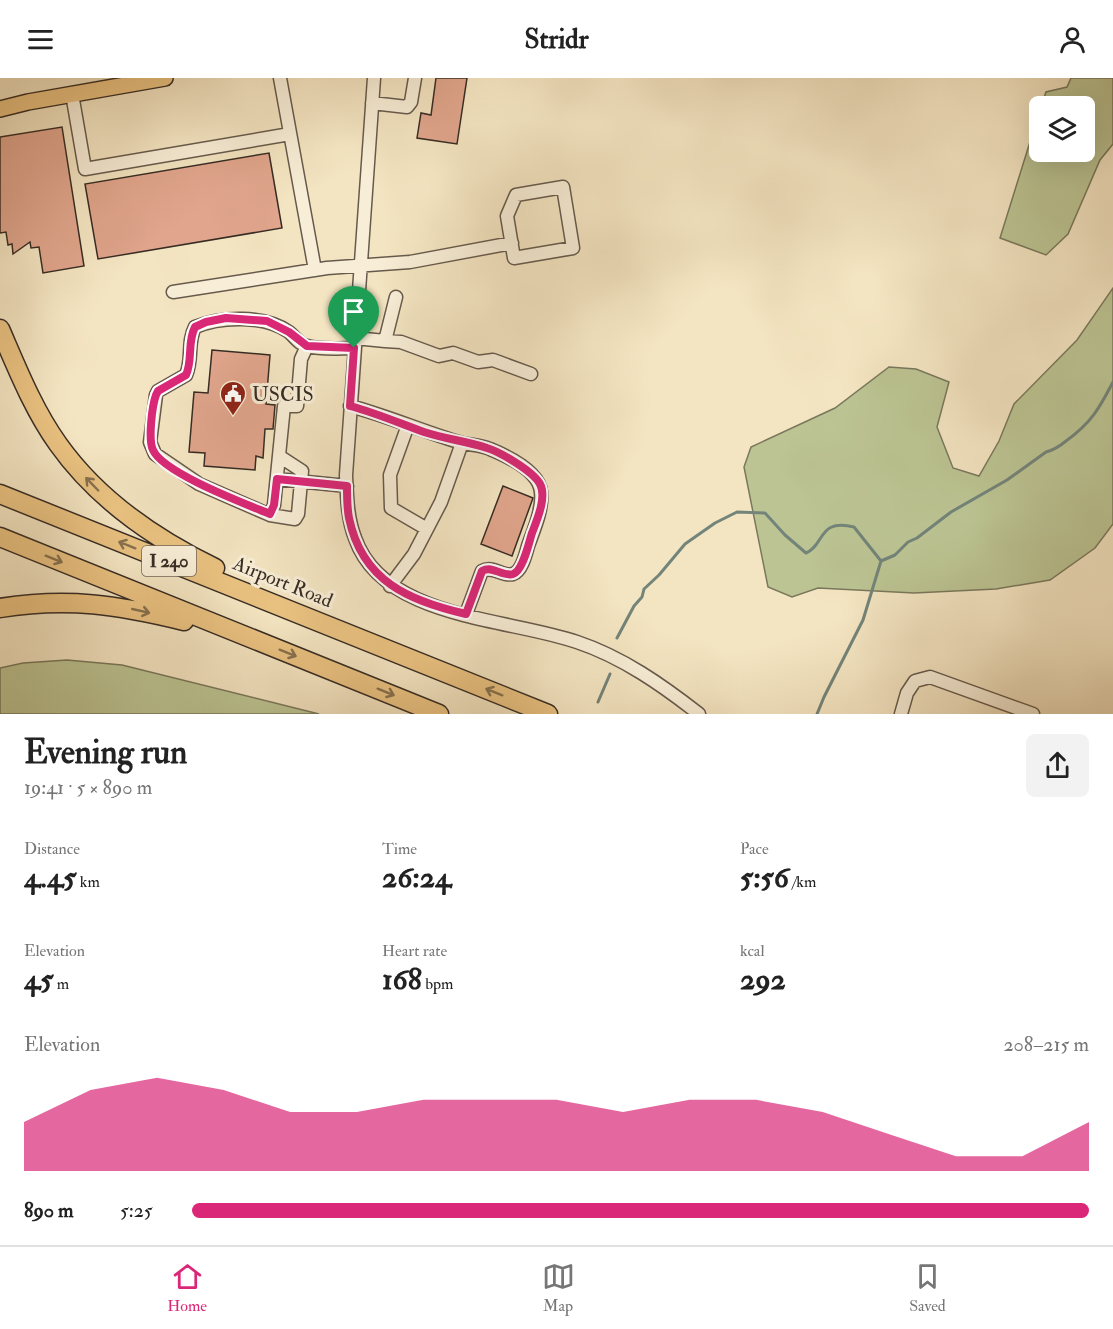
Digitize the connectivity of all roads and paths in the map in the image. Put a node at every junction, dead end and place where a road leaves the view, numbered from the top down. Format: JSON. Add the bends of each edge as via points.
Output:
{"nodes":[{"id":1,"x":165,"y":78,"type":"edge"},
{"id":2,"x":280,"y":78,"type":"edge"},
{"id":3,"x":374,"y":78,"type":"edge"},
{"id":4,"x":415,"y":78,"type":"edge"},
{"id":5,"x":72,"y":94,"type":"junction"},
{"id":6,"x":372,"y":103,"type":"junction"},
{"id":7,"x":0,"y":109,"type":"edge"},
{"id":8,"x":290,"y":134,"type":"junction"},
{"id":9,"x":512,"y":243,"type":"junction"},
{"id":10,"x":360,"y":265,"type":"junction"},
{"id":11,"x":315,"y":270,"type":"junction"},
{"id":12,"x":173,"y":292,"type":"dead end"},
{"id":13,"x":396,"y":297,"type":"dead end"},
{"id":14,"x":0,"y":329,"type":"edge"},
{"id":15,"x":385,"y":341,"type":"junction"},
{"id":16,"x":355,"y":343,"type":"junction"},
{"id":17,"x":307,"y":346,"type":"junction"},
{"id":18,"x":531,"y":374,"type":"dead end"},
{"id":19,"x":350,"y":406,"type":"junction"},
{"id":20,"x":408,"y":425,"type":"junction"},
{"id":21,"x":462,"y":443,"type":"junction"},
{"id":22,"x":279,"y":456,"type":"junction"},
{"id":23,"x":277,"y":479,"type":"junction"},
{"id":24,"x":301,"y":482,"type":"junction"},
{"id":25,"x":347,"y":486,"type":"junction"},
{"id":26,"x":0,"y":494,"type":"edge"},
{"id":27,"x":270,"y":514,"type":"junction"},
{"id":28,"x":427,"y":529,"type":"junction"},
{"id":29,"x":0,"y":537,"type":"edge"},
{"id":30,"x":390,"y":586,"type":"junction"},
{"id":31,"x":0,"y":608,"type":"edge"},
{"id":32,"x":466,"y":614,"type":"junction"},
{"id":33,"x":338,"y":628,"type":"junction"},
{"id":34,"x":244,"y":636,"type":"junction"},
{"id":35,"x":439,"y":714,"type":"edge"},
{"id":36,"x":548,"y":714,"type":"edge"},
{"id":37,"x":699,"y":714,"type":"edge"},
{"id":38,"x":901,"y":714,"type":"edge"},
{"id":39,"x":1033,"y":714,"type":"edge"}],
"edges":[{"from":1,"to":5,"type":"main road"},
{"from":2,"to":8,"type":"street"},
{"from":3,"to":6,"type":"street"},
{"from":4,"to":6,"type":"street","via":[[407,107]]},
{"from":5,"to":7,"type":"main road"},
{"from":5,"to":8,"type":"street","via":[[86,169]]},
{"from":6,"to":10,"type":"street"},
{"from":8,"to":11,"type":"street"},
{"from":9,"to":9,"type":"street","via":[[507,216],[516,195],[563,187],[573,248],[514,258]]},
{"from":9,"to":10,"type":"street","via":[[411,262]]},
{"from":10,"to":11,"type":"street"},
{"from":10,"to":16,"type":"street"},
{"from":11,"to":12,"type":"street"},
{"from":13,"to":15,"type":"street"},
{"from":33,"to":14,"type":"highway","one_way":true,"via":[[200,561],[154,534],[100,492],[58,444],[23,383]]},
{"from":15,"to":16,"type":"street"},
{"from":15,"to":18,"type":"street","via":[[401,342],[439,356],[453,353],[478,362],[493,360]]},
{"from":16,"to":17,"type":"street"},
{"from":16,"to":19,"type":"street"},
{"from":17,"to":22,"type":"street","via":[[301,359],[297,406],[284,406]]},
{"from":17,"to":27,"type":"street","via":[[267,321],[226,318],[206,322],[193,330],[186,375],[158,391],[154,398],[150,442],[155,454],[198,484]]},
{"from":19,"to":20,"type":"street"},
{"from":19,"to":25,"type":"street"},
{"from":20,"to":21,"type":"street"},
{"from":20,"to":28,"type":"street","via":[[390,475],[391,508]]},
{"from":21,"to":28,"type":"street"},
{"from":21,"to":32,"type":"street","via":[[488,448],[521,466],[540,483],[542,495],[517,571],[482,571]]},
{"from":22,"to":23,"type":"street"},
{"from":22,"to":24,"type":"street","via":[[302,471]]},
{"from":23,"to":24,"type":"street"},
{"from":23,"to":27,"type":"street"},
{"from":24,"to":25,"type":"street"},
{"from":24,"to":27,"type":"street","via":[[295,519]]},
{"from":25,"to":30,"type":"street","via":[[348,517],[355,540],[366,560]]},
{"from":33,"to":26,"type":"highway","name":"Airport Road","number":"I 240","one_way":true},
{"from":28,"to":30,"type":"street"},
{"from":29,"to":34,"type":"highway","number":"I 240","one_way":true},
{"from":30,"to":32,"type":"street","via":[[420,601]]},
{"from":31,"to":34,"type":"highway","one_way":true,"via":[[48,602],[105,605]]},
{"from":32,"to":37,"type":"street","via":[[599,650],[660,684]]},
{"from":36,"to":33,"type":"highway","name":"Airport Road","number":"I 240","one_way":true},
{"from":34,"to":35,"type":"highway","number":"I 240","one_way":true},
{"from":38,"to":39,"type":"street","via":[[915,681],[930,677]]}]}
